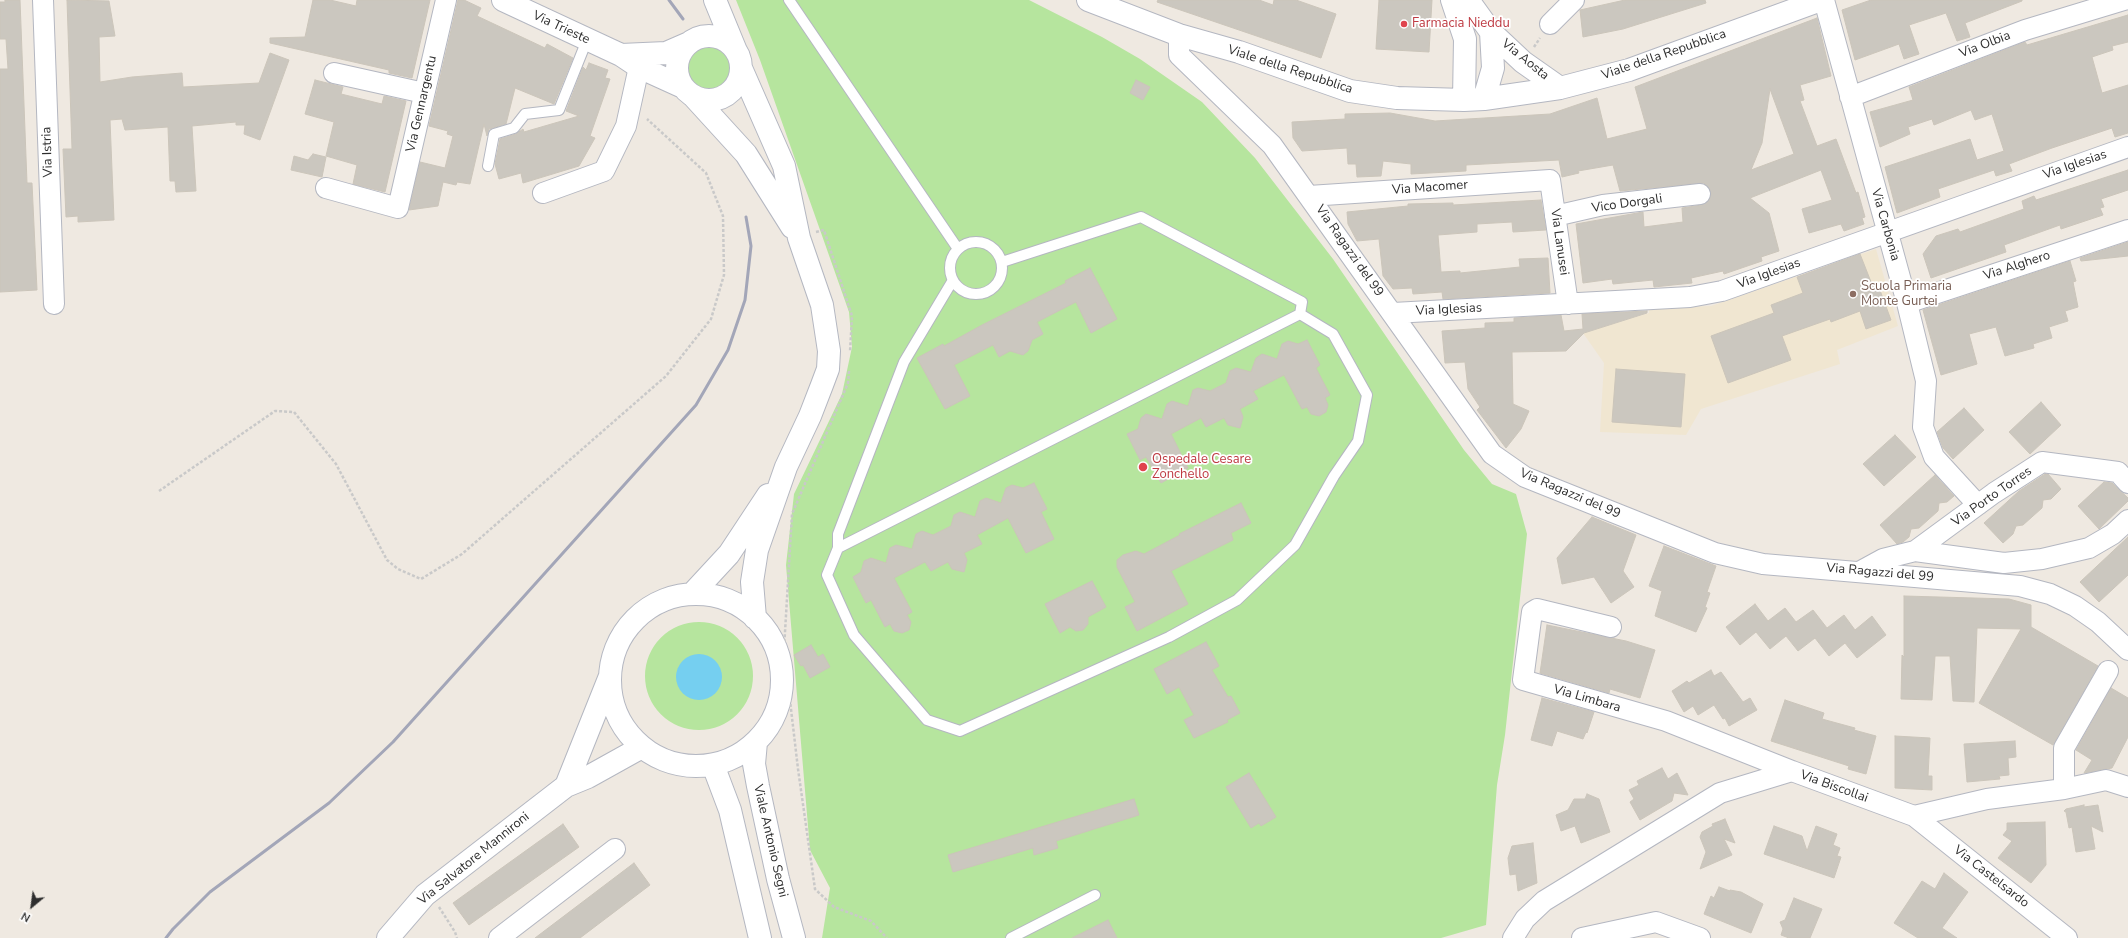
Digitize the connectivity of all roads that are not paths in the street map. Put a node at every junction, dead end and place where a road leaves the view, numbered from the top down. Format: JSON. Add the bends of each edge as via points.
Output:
{"nodes":[{"id":1,"x":43,"y":0,"type":"edge"},
{"id":2,"x":446,"y":0,"type":"edge"},
{"id":3,"x":502,"y":0,"type":"edge"},
{"id":4,"x":789,"y":0,"type":"edge"},
{"id":5,"x":1088,"y":0,"type":"edge"},
{"id":6,"x":1452,"y":0,"type":"edge"},
{"id":7,"x":1468,"y":0,"type":"edge"},
{"id":8,"x":1574,"y":0,"type":"edge"},
{"id":9,"x":1821,"y":0,"type":"edge"},
{"id":10,"x":1824,"y":0,"type":"edge"},
{"id":11,"x":2124,"y":0,"type":"edge"},
{"id":12,"x":718,"y":3,"type":"edge"},
{"id":13,"x":1550,"y":24,"type":"road end"},
{"id":14,"x":1491,"y":32,"type":"junction"},
{"id":15,"x":1179,"y":35,"type":"junction"},
{"id":16,"x":587,"y":40,"type":"junction"},
{"id":17,"x":695,"y":40,"type":"junction"},
{"id":18,"x":621,"y":55,"type":"junction"},
{"id":19,"x":738,"y":60,"type":"junction"},
{"id":20,"x":639,"y":67,"type":"junction"},
{"id":21,"x":334,"y":74,"type":"dead end"},
{"id":22,"x":1560,"y":88,"type":"junction"},
{"id":23,"x":689,"y":92,"type":"junction"},
{"id":24,"x":424,"y":93,"type":"junction"},
{"id":25,"x":1850,"y":97,"type":"junction"},
{"id":26,"x":1474,"y":99,"type":"junction"},
{"id":27,"x":2128,"y":148,"type":"edge"},
{"id":28,"x":488,"y":166,"type":"dead end"},
{"id":29,"x":1550,"y":180,"type":"joint"},
{"id":30,"x":326,"y":188,"type":"dead end"},
{"id":31,"x":543,"y":193,"type":"dead end"},
{"id":32,"x":1700,"y":194,"type":"dead end"},
{"id":33,"x":1309,"y":196,"type":"junction"},
{"id":34,"x":1555,"y":216,"type":"junction"},
{"id":35,"x":2128,"y":230,"type":"edge"},
{"id":36,"x":1887,"y":232,"type":"junction"},
{"id":37,"x":799,"y":238,"type":"junction"},
{"id":38,"x":958,"y":249,"type":"junction"},
{"id":39,"x":1002,"y":262,"type":"junction"},
{"id":40,"x":953,"y":280,"type":"junction"},
{"id":41,"x":1907,"y":303,"type":"junction"},
{"id":42,"x":54,"y":304,"type":"dead end"},
{"id":43,"x":1568,"y":304,"type":"junction"},
{"id":44,"x":1393,"y":313,"type":"junction"},
{"id":45,"x":1300,"y":314,"type":"junction"},
{"id":46,"x":786,"y":468,"type":"junction"},
{"id":47,"x":2128,"y":483,"type":"edge"},
{"id":48,"x":1978,"y":505,"type":"junction"},
{"id":49,"x":2128,"y":520,"type":"edge"},
{"id":50,"x":838,"y":548,"type":"junction"},
{"id":51,"x":1915,"y":551,"type":"junction"},
{"id":52,"x":1861,"y":571,"type":"junction"},
{"id":53,"x":692,"y":594,"type":"junction"},
{"id":54,"x":755,"y":618,"type":"junction"},
{"id":55,"x":1611,"y":627,"type":"dead end"},
{"id":56,"x":2128,"y":650,"type":"edge"},
{"id":57,"x":2108,"y":671,"type":"dead end"},
{"id":58,"x":610,"y":675,"type":"junction"},
{"id":59,"x":756,"y":742,"type":"junction"},
{"id":60,"x":642,"y":746,"type":"junction"},
{"id":61,"x":713,"y":765,"type":"junction"},
{"id":62,"x":1792,"y":771,"type":"junction"},
{"id":63,"x":566,"y":786,"type":"junction"},
{"id":64,"x":2128,"y":787,"type":"edge"},
{"id":65,"x":2064,"y":789,"type":"junction"},
{"id":66,"x":1914,"y":816,"type":"junction"},
{"id":67,"x":615,"y":849,"type":"dead end"},
{"id":68,"x":1095,"y":895,"type":"dead end"},
{"id":69,"x":388,"y":938,"type":"edge"},
{"id":70,"x":498,"y":938,"type":"edge"},
{"id":71,"x":760,"y":938,"type":"edge"},
{"id":72,"x":794,"y":938,"type":"edge"},
{"id":73,"x":1012,"y":938,"type":"edge"},
{"id":74,"x":1513,"y":938,"type":"edge"},
{"id":75,"x":1582,"y":938,"type":"edge"},
{"id":76,"x":1700,"y":938,"type":"edge"},
{"id":77,"x":2068,"y":938,"type":"edge"}],
"edges":[{"from":1,"to":42,"type":"street","name":"Via Istria"},
{"from":2,"to":24,"type":"street","name":"Via Gennargentu"},
{"from":3,"to":16,"type":"main road","name":"Via Trieste"},
{"from":4,"to":38,"type":"lane"},
{"from":5,"to":15,"type":"main road","name":"Viale della Repubblica"},
{"from":6,"to":26,"type":"main road","via":[[1465,39]]},
{"from":7,"to":14,"type":"main road","name":"Via Aosta"},
{"from":8,"to":13,"type":"street"},
{"from":9,"to":22,"type":"main road","name":"Viale della Repubblica","via":[[1628,70]]},
{"from":10,"to":25,"type":"street","name":"Via Carbonia"},
{"from":11,"to":25,"type":"street","name":"Via Olbia","via":[[2025,30]]},
{"from":12,"to":17,"type":"main road","via":[[710,20]]},
{"from":12,"to":19,"type":"main road"},
{"from":14,"to":22,"type":"main road","name":"Via Aosta","via":[[1523,62]]},
{"from":14,"to":26,"type":"main road","name":"Via Aosta","via":[[1493,68]]},
{"from":15,"to":26,"type":"main road","name":"Viale della Repubblica","via":[[1239,52],[1350,91],[1397,98]]},
{"from":15,"to":33,"type":"street","name":"Via Ragazzi del 99","via":[[1179,55],[1272,145]]},
{"from":16,"to":18,"type":"main road","name":"Via Trieste"},
{"from":16,"to":28,"type":"lane","via":[[559,110],[525,114],[514,128],[494,134]]},
{"from":17,"to":18,"type":"main road","name":"Via Trieste","via":[[666,53]]},
{"from":17,"to":19,"type":"main road","via":[[710,36],[720,38],[729,44]]},
{"from":17,"to":23,"type":"main road","via":[[682,51],[678,59],[677,69]]},
{"from":18,"to":20,"type":"main road","name":"Via Trieste"},
{"from":19,"to":23,"type":"main road","via":[[737,84],[726,96],[710,100]]},
{"from":19,"to":37,"type":"main road","via":[[784,166]]},
{"from":20,"to":23,"type":"main road","name":"Via Trieste"},
{"from":20,"to":31,"type":"street","via":[[626,126],[604,171]]},
{"from":21,"to":24,"type":"street"},
{"from":22,"to":26,"type":"main road","name":"Viale della Repubblica"},
{"from":23,"to":37,"type":"main road","via":[[746,154]]},
{"from":24,"to":30,"type":"street","name":"Via Gennargentu","via":[[398,208]]},
{"from":25,"to":36,"type":"street","name":"Via Carbonia"},
{"from":27,"to":36,"type":"street","name":"Via Iglesias"},
{"from":29,"to":33,"type":"street","name":"Via Macomer"},
{"from":29,"to":34,"type":"street","name":"Via Lanusei"},
{"from":32,"to":34,"type":"street","name":"Vico Dorgali","via":[[1603,205]]},
{"from":33,"to":44,"type":"street","name":"Via Ragazzi del 99"},
{"from":34,"to":43,"type":"street","name":"Via Lanusei"},
{"from":35,"to":41,"type":"street","name":"Via Alghero"},
{"from":36,"to":41,"type":"street","name":"Via Carbonia"},
{"from":36,"to":43,"type":"street","name":"Via Iglesias","via":[[1722,291],[1690,297]]},
{"from":37,"to":46,"type":"main road","via":[[822,305],[829,351],[828,369]]},
{"from":38,"to":39,"type":"lane","via":[[972,242],[988,244]]},
{"from":38,"to":40,"type":"lane","via":[[951,264]]},
{"from":39,"to":40,"type":"lane","via":[[1000,279],[989,290],[973,294],[958,287]]},
{"from":39,"to":45,"type":"lane","via":[[1141,217],[1302,302]]},
{"from":40,"to":50,"type":"lane","via":[[904,362],[838,534]]},
{"from":41,"to":48,"type":"street","name":"Via Carbonia","via":[[1926,381],[1922,426],[1934,457]]},
{"from":43,"to":44,"type":"street","name":"Via Iglesias"},
{"from":44,"to":52,"type":"street","name":"Via Ragazzi del 99","via":[[1492,454],[1525,477],[1715,553],[1763,564]]},
{"from":45,"to":50,"type":"lane"},
{"from":45,"to":50,"type":"lane","via":[[1333,334],[1367,395],[1358,441],[1334,476],[1295,545],[1237,600],[1170,637],[960,731],[927,720],[854,635],[827,575]]},
{"from":46,"to":53,"type":"main road","via":[[729,554]]},
{"from":46,"to":54,"type":"main road","via":[[757,550],[752,582]]},
{"from":47,"to":48,"type":"street","name":"Via Porto Torres","via":[[2118,472],[2042,462]]},
{"from":48,"to":51,"type":"street","name":"Via Porto Torres"},
{"from":49,"to":51,"type":"street","via":[[2113,534],[2089,548],[2042,559],[2004,563]]},
{"from":51,"to":52,"type":"street","name":"Via Porto Torres","via":[[1883,559]]},
{"from":52,"to":56,"type":"street","name":"Via Ragazzi del 99","via":[[2020,586],[2050,594],[2075,606],[2098,622]]},
{"from":53,"to":54,"type":"main road","via":[[715,596],[736,604]]},
{"from":53,"to":58,"type":"main road","via":[[671,598],[652,606],[635,619],[614,655]]},
{"from":54,"to":59,"type":"main road","via":[[768,633],[777,650],[782,670],[782,690],[777,709],[768,727]]},
{"from":55,"to":62,"type":"street","name":"Via Limbara","via":[[1537,609],[1532,612],[1523,680],[1666,721]]},
{"from":57,"to":65,"type":"street","via":[[2064,748]]},
{"from":58,"to":60,"type":"main road","via":[[618,715],[628,732]]},
{"from":58,"to":63,"type":"main road"},
{"from":59,"to":61,"type":"main road","via":[[743,752]]},
{"from":59,"to":72,"type":"main road","name":"Viale Antonio Segni","via":[[754,764],[758,786]]},
{"from":60,"to":61,"type":"main road","via":[[658,757],[676,764]]},
{"from":60,"to":63,"type":"main road","name":"Via Salvatore Mannironi","via":[[588,777]]},
{"from":61,"to":71,"type":"main road","via":[[730,810]]},
{"from":62,"to":66,"type":"street","name":"Via Biscollai"},
{"from":62,"to":74,"type":"street","name":"Via Biscollai","via":[[1720,793],[1544,901],[1525,919]]},
{"from":63,"to":69,"type":"main road","name":"Via Salvatore Mannironi","via":[[425,895]]},
{"from":64,"to":65,"type":"street","via":[[2106,780]]},
{"from":65,"to":66,"type":"street","via":[[1987,799]]},
{"from":66,"to":77,"type":"street","name":"Via Castelsardo"},
{"from":67,"to":70,"type":"street"},
{"from":68,"to":73,"type":"lane"},
{"from":75,"to":76,"type":"street","via":[[1656,922]]}]}
